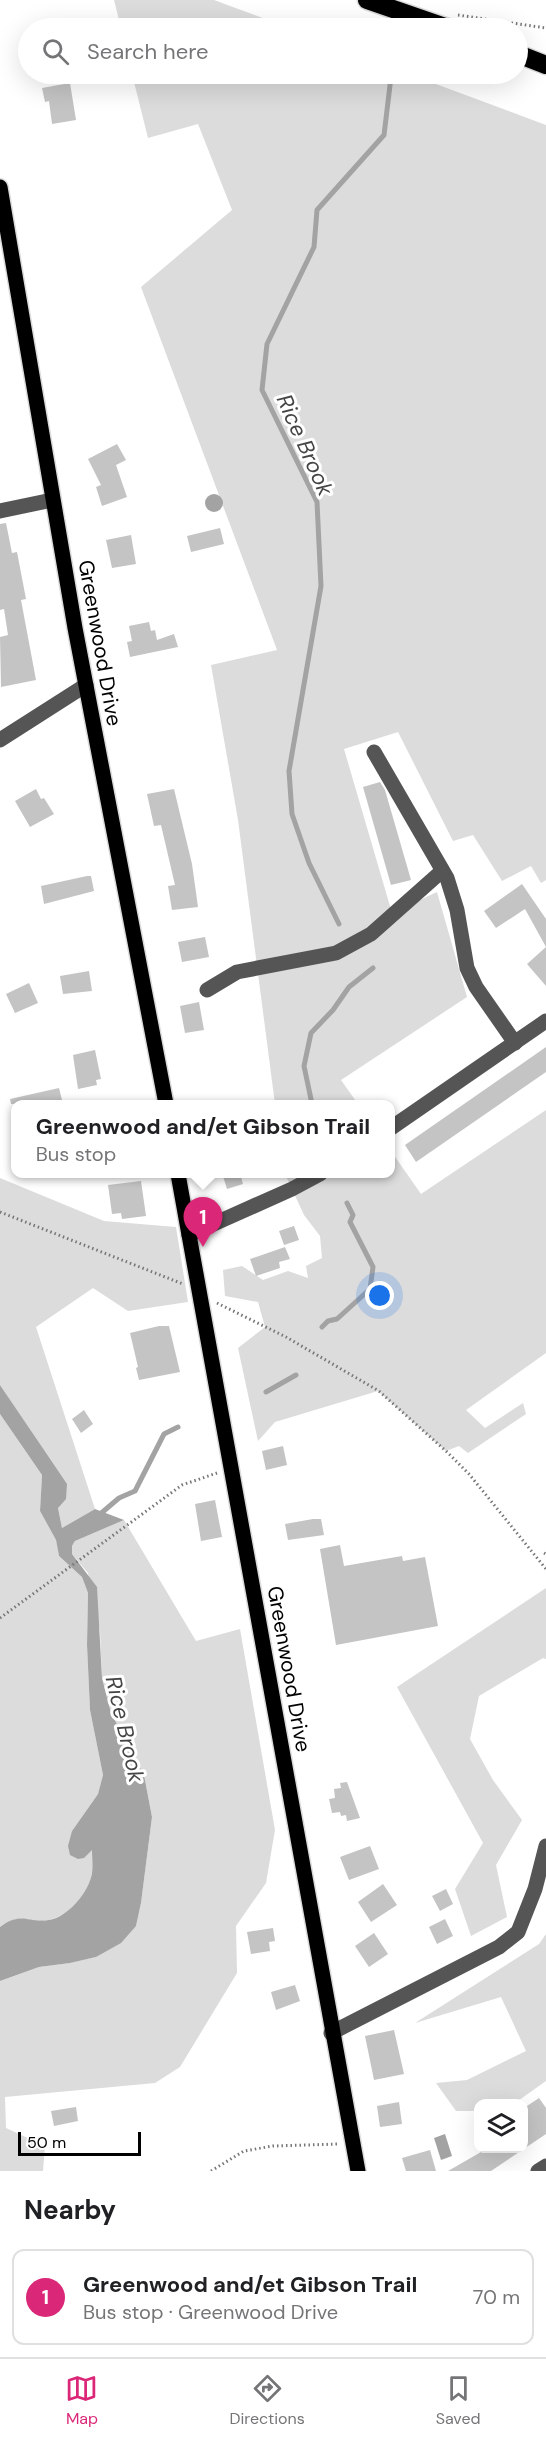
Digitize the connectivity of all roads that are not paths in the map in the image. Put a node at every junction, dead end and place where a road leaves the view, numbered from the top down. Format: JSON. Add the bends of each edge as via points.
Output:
{"nodes":[{"id":1,"x":367,"y":0,"type":"edge"},
{"id":2,"x":437,"y":18,"type":"edge"},
{"id":3,"x":528,"y":58,"type":"edge"},
{"id":4,"x":546,"y":65,"type":"edge"},
{"id":5,"x":0,"y":187,"type":"edge"},
{"id":6,"x":52,"y":500,"type":"junction"},
{"id":7,"x":0,"y":511,"type":"edge"},
{"id":8,"x":86,"y":685,"type":"junction"},
{"id":9,"x":0,"y":740,"type":"edge"},
{"id":10,"x":374,"y":752,"type":"dead end"},
{"id":11,"x":442,"y":871,"type":"junction"},
{"id":12,"x":207,"y":990,"type":"dead end"},
{"id":13,"x":546,"y":1021,"type":"edge"},
{"id":14,"x":515,"y":1043,"type":"junction"},
{"id":15,"x":165,"y":1100,"type":"edge"},
{"id":16,"x":395,"y":1125,"type":"edge"},
{"id":17,"x":179,"y":1178,"type":"edge"},
{"id":18,"x":311,"y":1178,"type":"edge"},
{"id":19,"x":189,"y":1234,"type":"junction"},
{"id":20,"x":546,"y":1846,"type":"edge"},
{"id":21,"x":331,"y":2033,"type":"junction"},
{"id":22,"x":546,"y":2166,"type":"edge"},
{"id":23,"x":358,"y":2171,"type":"edge"},
{"id":24,"x":538,"y":2171,"type":"edge"}],
"edges":[{"from":1,"to":2,"type":"highway"},
{"from":3,"to":4,"type":"highway"},
{"from":5,"to":6,"type":"main road","name":"Greenwood Drive"},
{"from":6,"to":7,"type":"street"},
{"from":6,"to":8,"type":"main road","name":"Greenwood Drive"},
{"from":8,"to":9,"type":"street"},
{"from":8,"to":15,"type":"main road","name":"Greenwood Drive"},
{"from":10,"to":11,"type":"street"},
{"from":11,"to":12,"type":"street","via":[[370,934],[336,953],[237,972]]},
{"from":11,"to":14,"type":"street","via":[[457,909],[467,968]]},
{"from":13,"to":14,"type":"street"},
{"from":14,"to":16,"type":"street"},
{"from":17,"to":19,"type":"main road","name":"Greenwood Drive"},
{"from":18,"to":19,"type":"street"},
{"from":19,"to":21,"type":"main road","name":"Greenwood Drive"},
{"from":20,"to":21,"type":"street","via":[[518,1932],[500,1947]]},
{"from":21,"to":23,"type":"main road","name":"Greenwood Drive"},
{"from":22,"to":24,"type":"street"}]}
